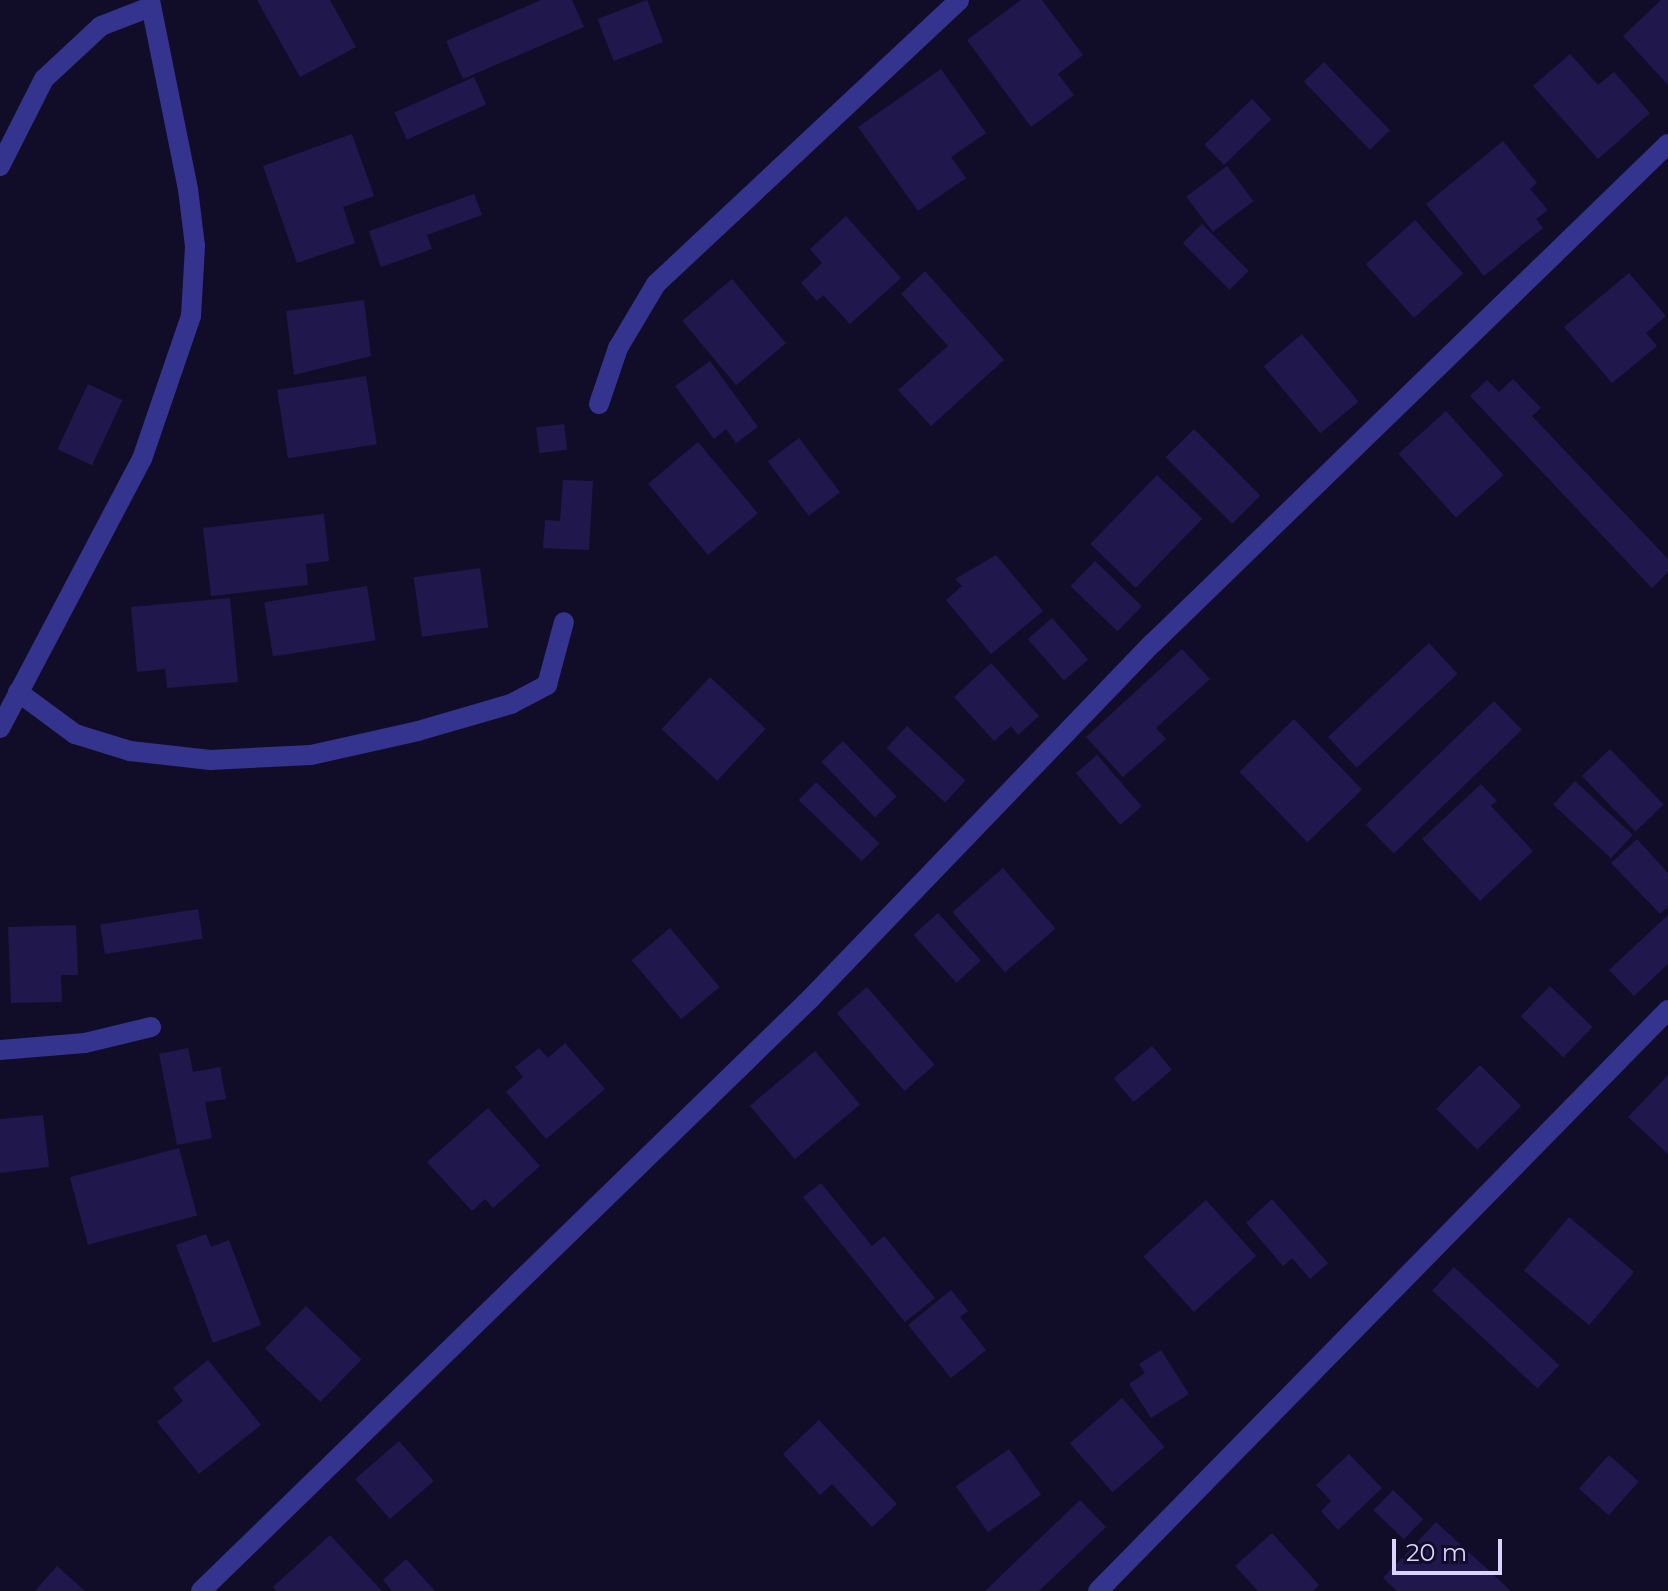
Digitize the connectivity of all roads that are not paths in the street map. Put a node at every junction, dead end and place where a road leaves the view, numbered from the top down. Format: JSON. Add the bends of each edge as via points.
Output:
{"nodes":[{"id":1,"x":959,"y":0,"type":"edge"},
{"id":2,"x":150,"y":3,"type":"edge"},
{"id":3,"x":1668,"y":144,"type":"edge"},
{"id":4,"x":0,"y":166,"type":"edge"},
{"id":5,"x":599,"y":404,"type":"dead end"},
{"id":6,"x":564,"y":622,"type":"dead end"},
{"id":7,"x":18,"y":692,"type":"junction"},
{"id":8,"x":0,"y":728,"type":"edge"},
{"id":9,"x":1668,"y":1010,"type":"edge"},
{"id":10,"x":151,"y":1027,"type":"dead end"},
{"id":11,"x":0,"y":1050,"type":"edge"},
{"id":12,"x":201,"y":1591,"type":"edge"},
{"id":13,"x":1098,"y":1591,"type":"edge"}],
"edges":[{"from":1,"to":5,"type":"street","via":[[656,284],[618,348]]},
{"from":2,"to":4,"type":"street","via":[[101,26],[44,79]]},
{"from":2,"to":7,"type":"street","via":[[188,189],[195,246],[191,316],[142,459]]},
{"from":3,"to":12,"type":"street","via":[[1153,643],[810,999]]},
{"from":6,"to":7,"type":"street","via":[[547,685],[511,704],[311,755],[210,760],[130,751],[75,734]]},
{"from":7,"to":8,"type":"street"},
{"from":9,"to":13,"type":"street"},
{"from":10,"to":11,"type":"street","via":[[85,1043]]}]}
